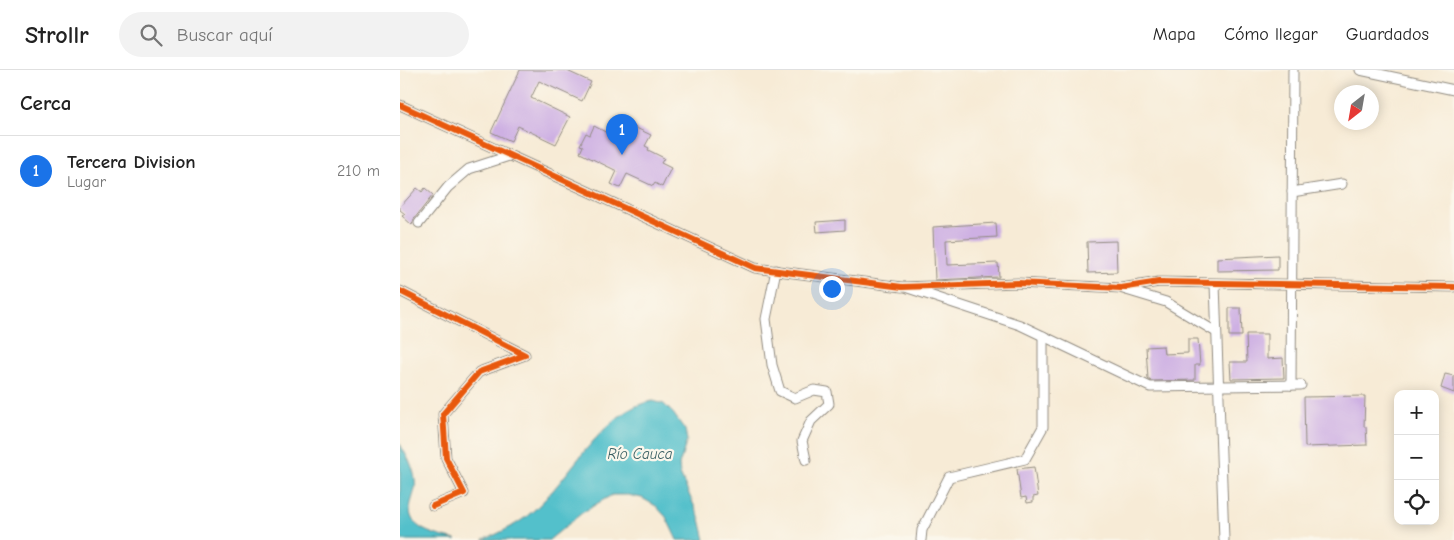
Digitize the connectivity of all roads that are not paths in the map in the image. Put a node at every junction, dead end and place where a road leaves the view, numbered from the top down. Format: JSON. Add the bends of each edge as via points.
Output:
{"nodes":[{"id":1,"x":1293,"y":70,"type":"edge"},
{"id":2,"x":1360,"y":70,"type":"edge"},
{"id":3,"x":1454,"y":90,"type":"edge"},
{"id":4,"x":400,"y":105,"type":"edge"},
{"id":5,"x":509,"y":156,"type":"junction"},
{"id":6,"x":1342,"y":184,"type":"dead end"},
{"id":7,"x":1292,"y":192,"type":"junction"},
{"id":8,"x":419,"y":222,"type":"dead end"},
{"id":9,"x":776,"y":270,"type":"junction"},
{"id":10,"x":1215,"y":284,"type":"junction"},
{"id":11,"x":1291,"y":284,"type":"junction"},
{"id":12,"x":902,"y":286,"type":"junction"},
{"id":13,"x":1454,"y":287,"type":"edge"},
{"id":14,"x":1121,"y":288,"type":"junction"},
{"id":15,"x":400,"y":291,"type":"edge"},
{"id":16,"x":1216,"y":332,"type":"junction"},
{"id":17,"x":1043,"y":336,"type":"junction"},
{"id":18,"x":1218,"y":387,"type":"junction"},
{"id":19,"x":806,"y":460,"type":"dead end"},
{"id":20,"x":433,"y":506,"type":"dead end"},
{"id":21,"x":921,"y":540,"type":"edge"},
{"id":22,"x":1224,"y":540,"type":"edge"}],
"edges":[{"from":1,"to":7,"type":"street"},
{"from":2,"to":3,"type":"street"},
{"from":4,"to":5,"type":"street"},
{"from":5,"to":8,"type":"street","via":[[469,170],[448,187]]},
{"from":5,"to":9,"type":"street","via":[[755,268]]},
{"from":6,"to":7,"type":"street"},
{"from":7,"to":11,"type":"street"},
{"from":9,"to":12,"type":"street"},
{"from":9,"to":19,"type":"street","via":[[766,319],[772,365],[780,391],[795,398],[814,390],[826,392],[829,404],[811,421],[802,441]]},
{"from":10,"to":11,"type":"street"},
{"from":10,"to":14,"type":"street","via":[[1160,282]]},
{"from":10,"to":16,"type":"street"},
{"from":11,"to":13,"type":"street"},
{"from":11,"to":18,"type":"street","via":[[1296,385]]},
{"from":12,"to":14,"type":"street","via":[[1018,283]]},
{"from":12,"to":17,"type":"street","via":[[1020,325]]},
{"from":14,"to":16,"type":"street","via":[[1166,302]]},
{"from":15,"to":20,"type":"street","via":[[525,355],[479,372],[443,414],[446,458],[464,493]]},
{"from":16,"to":18,"type":"street"},
{"from":17,"to":18,"type":"street","via":[[1150,386]]},
{"from":17,"to":21,"type":"street","via":[[1043,427],[1025,459],[949,477],[922,530]]},
{"from":18,"to":22,"type":"street"}]}
